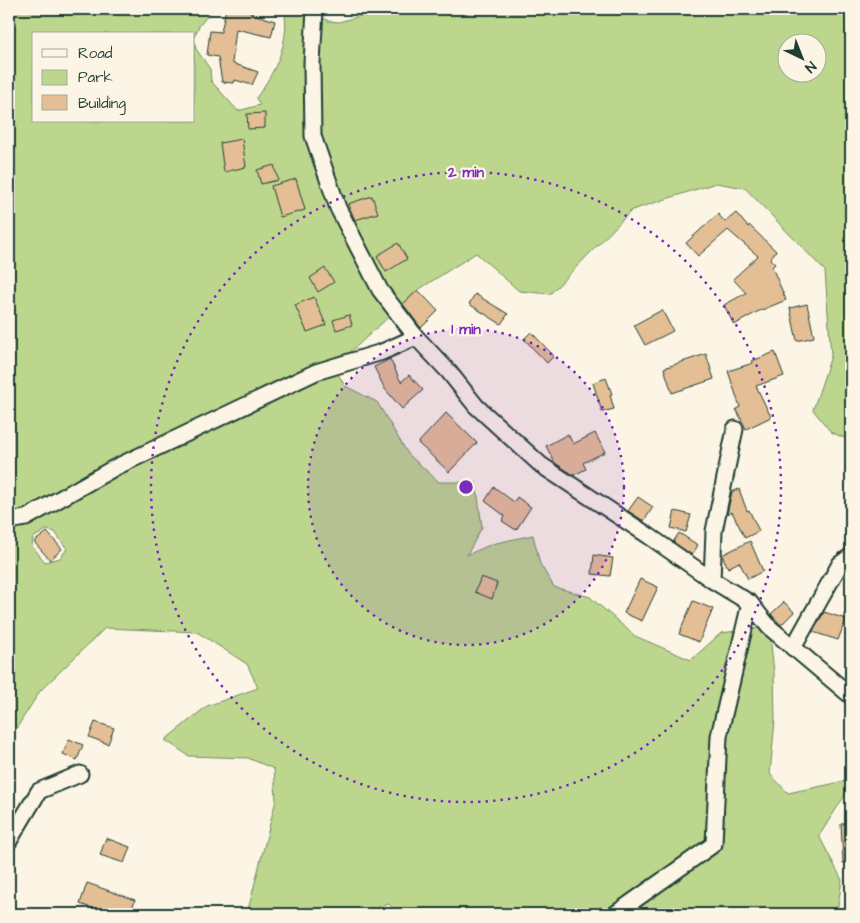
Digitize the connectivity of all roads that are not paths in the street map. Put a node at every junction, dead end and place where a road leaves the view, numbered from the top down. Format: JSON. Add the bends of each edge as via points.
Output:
{"nodes":[{"id":1,"x":315,"y":9,"type":"edge"},
{"id":2,"x":416,"y":337,"type":"junction"},
{"id":3,"x":735,"y":429,"type":"dead end"},
{"id":4,"x":9,"y":521,"type":"edge"},
{"id":5,"x":851,"y":556,"type":"edge"},
{"id":6,"x":712,"y":580,"type":"junction"},
{"id":7,"x":750,"y":603,"type":"junction"},
{"id":8,"x":793,"y":648,"type":"junction"},
{"id":9,"x":851,"y":696,"type":"edge"},
{"id":10,"x":80,"y":774,"type":"dead end"},
{"id":11,"x":9,"y":840,"type":"edge"},
{"id":12,"x":615,"y":914,"type":"edge"}],
"edges":[{"from":1,"to":2,"type":"street","via":[[313,136],[338,208],[380,290]]},
{"from":2,"to":4,"type":"street","via":[[382,352],[316,372],[114,468],[26,518]]},
{"from":2,"to":6,"type":"street","via":[[476,406],[541,465]]},
{"from":3,"to":6,"type":"street","via":[[714,531]]},
{"from":5,"to":8,"type":"street","via":[[840,564]]},
{"from":6,"to":7,"type":"street"},
{"from":7,"to":8,"type":"street","via":[[769,627]]},
{"from":7,"to":12,"type":"street","via":[[719,736],[714,844]]},
{"from":8,"to":9,"type":"street"},
{"from":10,"to":11,"type":"street","via":[[38,791]]}]}
